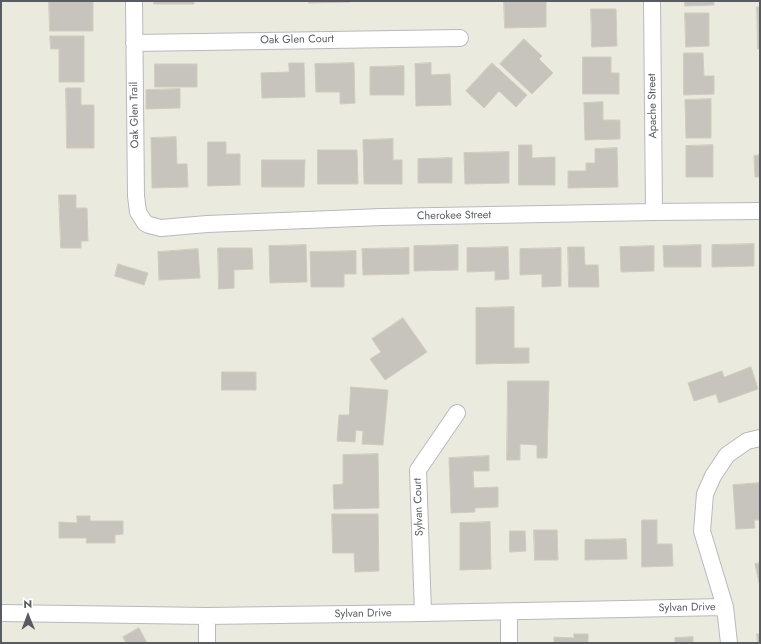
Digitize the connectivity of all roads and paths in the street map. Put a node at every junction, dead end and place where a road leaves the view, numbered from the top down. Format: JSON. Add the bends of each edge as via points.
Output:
{"nodes":[{"id":1,"x":134,"y":1,"type":"edge"},
{"id":2,"x":652,"y":1,"type":"edge"},
{"id":3,"x":460,"y":38,"type":"dead end"},
{"id":4,"x":134,"y":43,"type":"junction"},
{"id":5,"x":760,"y":211,"type":"edge"},
{"id":6,"x":654,"y":212,"type":"junction"},
{"id":7,"x":149,"y":225,"type":"joint"},
{"id":8,"x":457,"y":413,"type":"dead end"},
{"id":9,"x":760,"y":438,"type":"edge"},
{"id":10,"x":725,"y":607,"type":"junction"},
{"id":11,"x":509,"y":612,"type":"junction"},
{"id":12,"x":1,"y":613,"type":"edge"},
{"id":13,"x":423,"y":613,"type":"junction"},
{"id":14,"x":207,"y":616,"type":"junction"},
{"id":15,"x":207,"y":643,"type":"edge"},
{"id":16,"x":509,"y":643,"type":"edge"},
{"id":17,"x":729,"y":643,"type":"edge"}],
"edges":[{"from":1,"to":4,"type":"street","name":"Oak Glen Trail"},
{"from":2,"to":6,"type":"street","name":"Apache Street"},
{"from":3,"to":4,"type":"street","name":"Oak Glen Court"},
{"from":4,"to":7,"type":"street","name":"Oak Glen Trail","via":[[136,196],[138,212]]},
{"from":5,"to":6,"type":"street","name":"Cherokee Street"},
{"from":6,"to":7,"type":"street","name":"Cherokee Street","via":[[382,217],[161,228]]},
{"from":8,"to":13,"type":"street","name":"Sylvan Court","via":[[418,470]]},
{"from":9,"to":10,"type":"street","via":[[747,441],[728,455],[713,476],[705,494],[702,531]]},
{"from":10,"to":11,"type":"street","name":"Sylvan Drive"},
{"from":10,"to":17,"type":"street"},
{"from":11,"to":13,"type":"street","name":"Sylvan Drive"},
{"from":11,"to":16,"type":"street"},
{"from":12,"to":14,"type":"street","name":"Sylvan Drive"},
{"from":13,"to":14,"type":"street","name":"Sylvan Drive"},
{"from":14,"to":15,"type":"street"}]}
